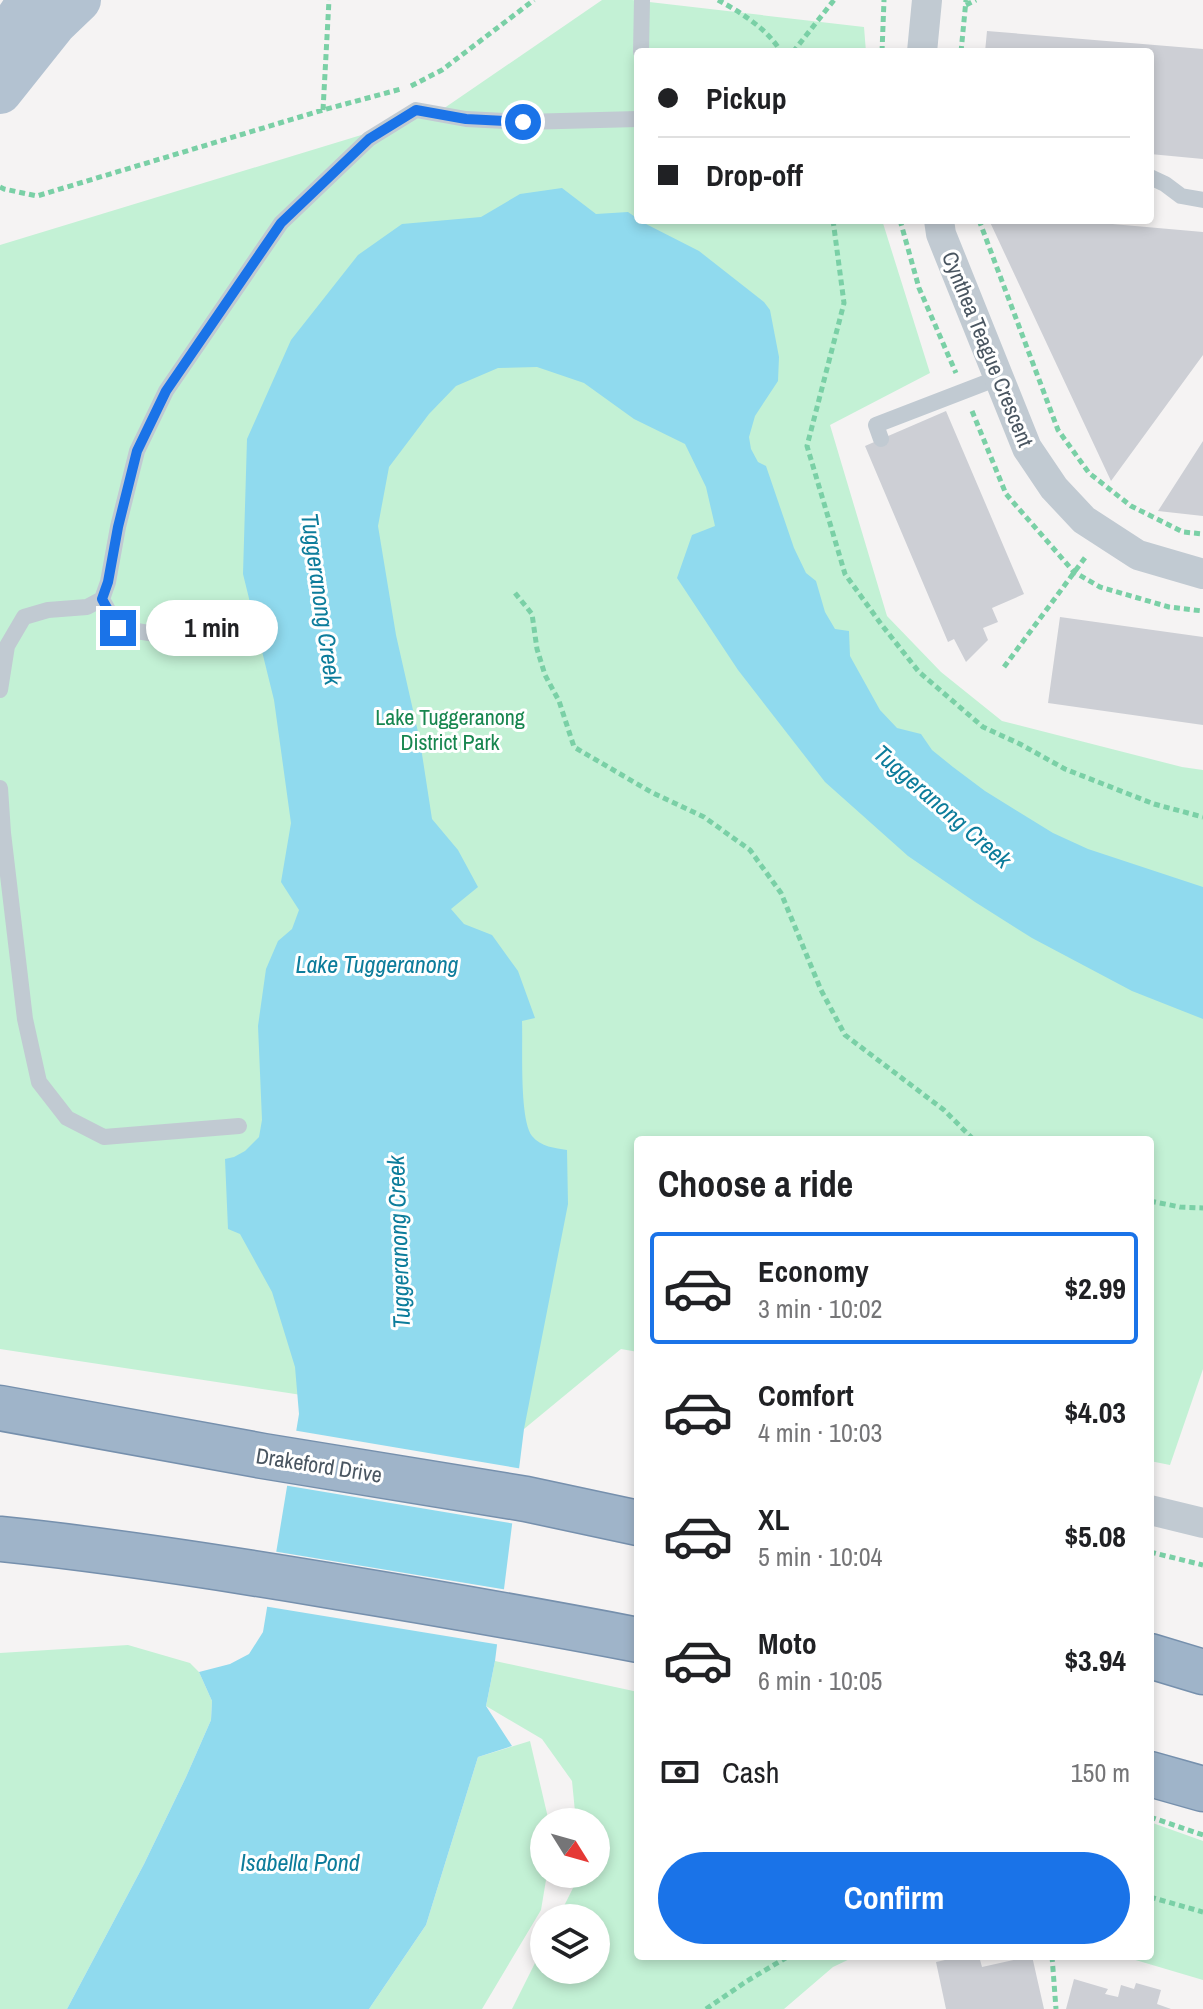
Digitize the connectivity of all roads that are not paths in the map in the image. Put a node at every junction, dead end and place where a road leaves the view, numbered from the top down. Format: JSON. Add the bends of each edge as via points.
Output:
{"nodes":[{"id":1,"x":30,"y":0,"type":"edge"},
{"id":2,"x":79,"y":0,"type":"edge"},
{"id":3,"x":642,"y":0,"type":"edge"},
{"id":4,"x":927,"y":0,"type":"edge"},
{"id":5,"x":0,"y":44,"type":"edge"},
{"id":6,"x":641,"y":48,"type":"edge"},
{"id":7,"x":922,"y":48,"type":"edge"},
{"id":8,"x":0,"y":92,"type":"edge"},
{"id":9,"x":634,"y":119,"type":"edge"},
{"id":10,"x":1154,"y":178,"type":"edge"},
{"id":11,"x":1203,"y":200,"type":"edge"},
{"id":12,"x":940,"y":224,"type":"edge"},
{"id":13,"x":998,"y":378,"type":"junction"},
{"id":14,"x":881,"y":439,"type":"dead end"},
{"id":15,"x":1203,"y":574,"type":"edge"},
{"id":16,"x":102,"y":599,"type":"junction"},
{"id":17,"x":155,"y":634,"type":"dead end"},
{"id":18,"x":0,"y":690,"type":"edge"},
{"id":19,"x":0,"y":788,"type":"edge"},
{"id":20,"x":239,"y":1126,"type":"dead end"},
{"id":21,"x":0,"y":1408,"type":"edge"},
{"id":22,"x":1154,"y":1511,"type":"edge"},
{"id":23,"x":634,"y":1522,"type":"edge"},
{"id":24,"x":1203,"y":1523,"type":"edge"},
{"id":25,"x":0,"y":1539,"type":"edge"},
{"id":26,"x":634,"y":1639,"type":"edge"},
{"id":27,"x":1154,"y":1657,"type":"edge"},
{"id":28,"x":1203,"y":1672,"type":"edge"},
{"id":29,"x":1154,"y":1775,"type":"edge"},
{"id":30,"x":1203,"y":1789,"type":"edge"}],
"edges":[{"from":1,"to":5,"type":"main road"},
{"from":2,"to":8,"type":"main road"},
{"from":3,"to":6,"type":"lane"},
{"from":4,"to":7,"type":"street"},
{"from":9,"to":16,"type":"lane","via":[[523,122],[416,110],[369,139],[281,223],[166,391],[137,451]]},
{"from":10,"to":11,"type":"lane","via":[[1181,196]]},
{"from":12,"to":13,"type":"street","name":"Cynthea Teague Crescent"},
{"from":13,"to":14,"type":"lane","via":[[876,425]]},
{"from":13,"to":15,"type":"street","name":"Cynthea Teague Crescent","via":[[1027,448],[1084,520],[1138,555]]},
{"from":16,"to":17,"type":"lane","via":[[118,628]]},
{"from":16,"to":18,"type":"lane","via":[[87,607],[24,617],[7,646]]},
{"from":19,"to":20,"type":"lane","via":[[25,1019],[39,1082],[67,1118],[104,1137]]},
{"from":21,"to":23,"type":"highway","name":"Drakeford Drive"},
{"from":22,"to":24,"type":"street"},
{"from":25,"to":26,"type":"highway","via":[[244,1571]]},
{"from":27,"to":28,"type":"highway"},
{"from":29,"to":30,"type":"highway"}]}
